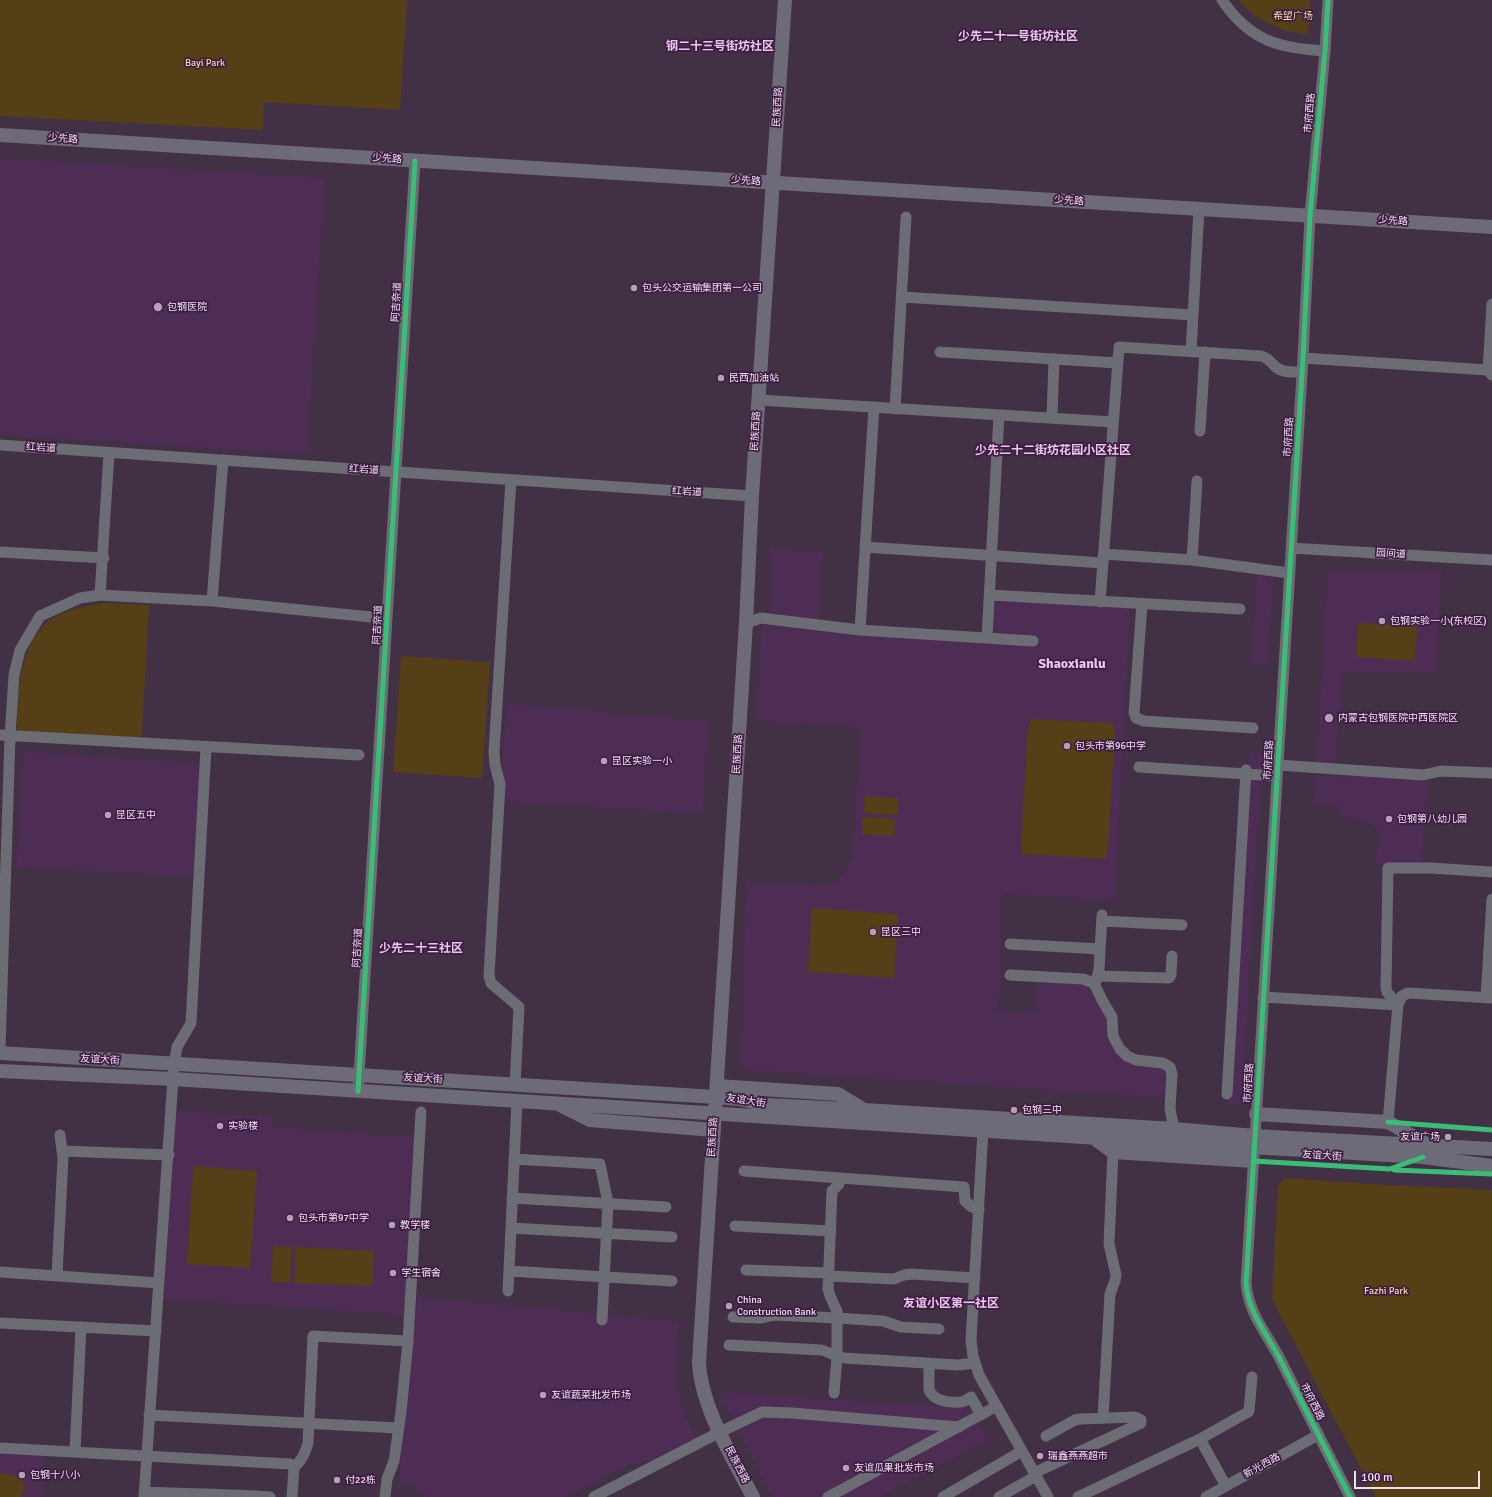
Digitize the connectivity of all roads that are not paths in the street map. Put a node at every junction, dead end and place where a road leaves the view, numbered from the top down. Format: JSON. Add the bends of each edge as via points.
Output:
{"nodes":[{"id":1,"x":785,"y":0,"type":"edge"},
{"id":2,"x":1222,"y":0,"type":"edge"},
{"id":3,"x":1328,"y":0,"type":"edge"},
{"id":4,"x":1325,"y":51,"type":"junction"},
{"id":5,"x":0,"y":135,"type":"edge"},
{"id":6,"x":415,"y":161,"type":"junction"},
{"id":7,"x":774,"y":183,"type":"junction"},
{"id":8,"x":1199,"y":209,"type":"junction"},
{"id":9,"x":1310,"y":216,"type":"junction"},
{"id":10,"x":906,"y":217,"type":"dead end"},
{"id":11,"x":1492,"y":227,"type":"edge"},
{"id":12,"x":902,"y":297,"type":"junction"},
{"id":13,"x":1492,"y":304,"type":"edge"},
{"id":14,"x":1193,"y":315,"type":"junction"},
{"id":15,"x":1191,"y":351,"type":"junction"},
{"id":16,"x":940,"y":352,"type":"dead end"},
{"id":17,"x":1205,"y":352,"type":"junction"},
{"id":18,"x":1303,"y":358,"type":"junction"},
{"id":19,"x":1054,"y":359,"type":"junction"},
{"id":20,"x":1118,"y":363,"type":"junction"},
{"id":21,"x":1302,"y":372,"type":"junction"},
{"id":22,"x":1490,"y":373,"type":"edge"},
{"id":23,"x":758,"y":400,"type":"junction"},
{"id":24,"x":874,"y":407,"type":"junction"},
{"id":25,"x":895,"y":409,"type":"junction"},
{"id":26,"x":999,"y":415,"type":"junction"},
{"id":27,"x":1052,"y":418,"type":"junction"},
{"id":28,"x":1114,"y":422,"type":"junction"},
{"id":29,"x":1200,"y":431,"type":"dead end"},
{"id":30,"x":0,"y":445,"type":"edge"},
{"id":31,"x":109,"y":453,"type":"junction"},
{"id":32,"x":223,"y":460,"type":"junction"},
{"id":33,"x":396,"y":472,"type":"junction"},
{"id":34,"x":511,"y":480,"type":"junction"},
{"id":35,"x":1197,"y":481,"type":"dead end"},
{"id":36,"x":752,"y":496,"type":"junction"},
{"id":37,"x":865,"y":547,"type":"junction"},
{"id":38,"x":1291,"y":548,"type":"junction"},
{"id":39,"x":0,"y":552,"type":"edge"},
{"id":40,"x":992,"y":555,"type":"junction"},
{"id":41,"x":104,"y":558,"type":"junction"},
{"id":42,"x":1104,"y":558,"type":"junction"},
{"id":43,"x":1192,"y":560,"type":"junction"},
{"id":44,"x":1492,"y":560,"type":"edge"},
{"id":45,"x":1289,"y":573,"type":"junction"},
{"id":46,"x":100,"y":595,"type":"junction"},
{"id":47,"x":990,"y":595,"type":"junction"},
{"id":48,"x":212,"y":601,"type":"junction"},
{"id":49,"x":1100,"y":602,"type":"junction"},
{"id":50,"x":1142,"y":604,"type":"junction"},
{"id":51,"x":1240,"y":609,"type":"dead end"},
{"id":52,"x":371,"y":617,"type":"dead end"},
{"id":53,"x":746,"y":623,"type":"junction"},
{"id":54,"x":860,"y":630,"type":"junction"},
{"id":55,"x":987,"y":638,"type":"junction"},
{"id":56,"x":1033,"y":641,"type":"dead end"},
{"id":57,"x":1253,"y":728,"type":"dead end"},
{"id":58,"x":5,"y":736,"type":"edge"},
{"id":59,"x":206,"y":747,"type":"junction"},
{"id":60,"x":358,"y":755,"type":"dead end"},
{"id":61,"x":1138,"y":767,"type":"dead end"},
{"id":62,"x":1277,"y":770,"type":"junction"},
{"id":63,"x":1246,"y":772,"type":"junction"},
{"id":64,"x":1492,"y":773,"type":"edge"},
{"id":65,"x":1492,"y":872,"type":"edge"},
{"id":66,"x":1492,"y":899,"type":"edge"},
{"id":67,"x":1182,"y":925,"type":"dead end"},
{"id":68,"x":1010,"y":944,"type":"dead end"},
{"id":69,"x":1100,"y":949,"type":"junction"},
{"id":70,"x":1172,"y":956,"type":"dead end"},
{"id":71,"x":1010,"y":975,"type":"dead end"},
{"id":72,"x":1096,"y":979,"type":"junction"},
{"id":73,"x":1263,"y":997,"type":"junction"},
{"id":74,"x":1489,"y":998,"type":"edge"},
{"id":75,"x":1398,"y":1005,"type":"junction"},
{"id":76,"x":0,"y":1050,"type":"edge"},
{"id":77,"x":0,"y":1054,"type":"edge"},
{"id":78,"x":174,"y":1064,"type":"junction"},
{"id":79,"x":0,"y":1071,"type":"edge"},
{"id":80,"x":359,"y":1075,"type":"junction"},
{"id":81,"x":174,"y":1079,"type":"junction"},
{"id":82,"x":515,"y":1085,"type":"junction"},
{"id":83,"x":358,"y":1091,"type":"junction"},
{"id":84,"x":716,"y":1092,"type":"junction"},
{"id":85,"x":667,"y":1094,"type":"junction"},
{"id":86,"x":1227,"y":1094,"type":"dead end"},
{"id":87,"x":517,"y":1101,"type":"junction"},
{"id":88,"x":555,"y":1103,"type":"junction"},
{"id":89,"x":666,"y":1110,"type":"junction"},
{"id":90,"x":864,"y":1110,"type":"junction"},
{"id":91,"x":766,"y":1111,"type":"junction"},
{"id":92,"x":421,"y":1112,"type":"dead end"},
{"id":93,"x":715,"y":1113,"type":"junction"},
{"id":94,"x":1256,"y":1114,"type":"junction"},
{"id":95,"x":1388,"y":1122,"type":"junction"},
{"id":96,"x":1174,"y":1129,"type":"junction"},
{"id":97,"x":714,"y":1130,"type":"junction"},
{"id":98,"x":983,"y":1130,"type":"junction"},
{"id":99,"x":60,"y":1134,"type":"dead end"},
{"id":100,"x":1094,"y":1138,"type":"junction"},
{"id":101,"x":1428,"y":1146,"type":"junction"},
{"id":102,"x":1254,"y":1148,"type":"junction"},
{"id":103,"x":1492,"y":1149,"type":"edge"},
{"id":104,"x":62,"y":1151,"type":"junction"},
{"id":105,"x":1113,"y":1152,"type":"junction"},
{"id":106,"x":169,"y":1155,"type":"junction"},
{"id":107,"x":514,"y":1159,"type":"junction"},
{"id":108,"x":1492,"y":1166,"type":"edge"},
{"id":109,"x":744,"y":1171,"type":"dead end"},
{"id":110,"x":839,"y":1178,"type":"junction"},
{"id":111,"x":512,"y":1198,"type":"junction"},
{"id":112,"x":608,"y":1203,"type":"junction"},
{"id":113,"x":666,"y":1207,"type":"dead end"},
{"id":114,"x":979,"y":1210,"type":"junction"},
{"id":115,"x":735,"y":1226,"type":"dead end"},
{"id":116,"x":511,"y":1228,"type":"junction"},
{"id":117,"x":831,"y":1231,"type":"junction"},
{"id":118,"x":606,"y":1233,"type":"junction"},
{"id":119,"x":672,"y":1237,"type":"dead end"},
{"id":120,"x":746,"y":1270,"type":"dead end"},
{"id":121,"x":509,"y":1271,"type":"junction"},
{"id":122,"x":0,"y":1272,"type":"edge"},
{"id":123,"x":829,"y":1274,"type":"junction"},
{"id":124,"x":57,"y":1275,"type":"junction"},
{"id":125,"x":604,"y":1277,"type":"junction"},
{"id":126,"x":975,"y":1278,"type":"junction"},
{"id":127,"x":672,"y":1281,"type":"dead end"},
{"id":128,"x":159,"y":1283,"type":"junction"},
{"id":129,"x":508,"y":1292,"type":"dead end"},
{"id":130,"x":733,"y":1317,"type":"dead end"},
{"id":131,"x":838,"y":1318,"type":"junction"},
{"id":132,"x":602,"y":1320,"type":"dead end"},
{"id":133,"x":0,"y":1324,"type":"edge"},
{"id":134,"x":82,"y":1327,"type":"junction"},
{"id":135,"x":939,"y":1329,"type":"dead end"},
{"id":136,"x":156,"y":1331,"type":"junction"},
{"id":137,"x":408,"y":1341,"type":"junction"},
{"id":138,"x":729,"y":1345,"type":"dead end"},
{"id":139,"x":837,"y":1357,"type":"junction"},
{"id":140,"x":975,"y":1362,"type":"junction"},
{"id":141,"x":929,"y":1363,"type":"junction"},
{"id":142,"x":1252,"y":1377,"type":"dead end"},
{"id":143,"x":834,"y":1392,"type":"dead end"},
{"id":144,"x":997,"y":1406,"type":"junction"},
{"id":145,"x":149,"y":1415,"type":"junction"},
{"id":146,"x":981,"y":1415,"type":"junction"},
{"id":147,"x":1104,"y":1418,"type":"junction"},
{"id":148,"x":309,"y":1424,"type":"junction"},
{"id":149,"x":959,"y":1427,"type":"junction"},
{"id":150,"x":398,"y":1428,"type":"junction"},
{"id":151,"x":720,"y":1432,"type":"junction"},
{"id":152,"x":1318,"y":1435,"type":"junction"},
{"id":153,"x":1046,"y":1436,"type":"dead end"},
{"id":154,"x":1200,"y":1439,"type":"junction"},
{"id":155,"x":0,"y":1448,"type":"edge"},
{"id":156,"x":1022,"y":1451,"type":"junction"},
{"id":157,"x":75,"y":1452,"type":"junction"},
{"id":158,"x":147,"y":1456,"type":"junction"},
{"id":159,"x":294,"y":1467,"type":"junction"},
{"id":160,"x":1035,"y":1474,"type":"junction"},
{"id":161,"x":1226,"y":1486,"type":"junction"},
{"id":162,"x":144,"y":1495,"type":"edge"},
{"id":163,"x":1211,"y":1496,"type":"edge"},
{"id":164,"x":270,"y":1497,"type":"edge"},
{"id":165,"x":292,"y":1497,"type":"edge"},
{"id":166,"x":385,"y":1497,"type":"edge"},
{"id":167,"x":594,"y":1497,"type":"edge"},
{"id":168,"x":753,"y":1497,"type":"edge"},
{"id":169,"x":828,"y":1497,"type":"edge"},
{"id":170,"x":942,"y":1497,"type":"edge"},
{"id":171,"x":999,"y":1497,"type":"edge"},
{"id":172,"x":1048,"y":1497,"type":"edge"},
{"id":173,"x":1078,"y":1497,"type":"edge"},
{"id":174,"x":1350,"y":1497,"type":"edge"}],
"edges":[{"from":1,"to":7,"type":"main road","name":"民族西路"},
{"from":2,"to":4,"type":"street","via":[[1235,18],[1248,30],[1264,39],[1299,49]]},
{"from":3,"to":4,"type":"street","name":"市府西路"},
{"from":4,"to":9,"type":"street","name":"市府西路"},
{"from":5,"to":6,"type":"main road","name":"少先路"},
{"from":6,"to":7,"type":"main road","name":"少先路"},
{"from":6,"to":33,"type":"street","name":"阿吉奈道"},
{"from":7,"to":8,"type":"main road","name":"少先路"},
{"from":7,"to":23,"type":"main road","name":"民族西路"},
{"from":8,"to":9,"type":"main road","name":"少先路"},
{"from":8,"to":14,"type":"street"},
{"from":9,"to":11,"type":"main road","name":"少先路"},
{"from":9,"to":18,"type":"street","name":"市府西路"},
{"from":10,"to":12,"type":"street"},
{"from":12,"to":14,"type":"street"},
{"from":12,"to":25,"type":"street"},
{"from":13,"to":22,"type":"street"},
{"from":14,"to":15,"type":"street"},
{"from":15,"to":17,"type":"street"},
{"from":15,"to":20,"type":"street","via":[[1119,347]]},
{"from":16,"to":19,"type":"street"},
{"from":17,"to":21,"type":"street","via":[[1261,356],[1269,359],[1281,370]]},
{"from":17,"to":29,"type":"street"},
{"from":18,"to":21,"type":"street","name":"市府西路"},
{"from":18,"to":22,"type":"street"},
{"from":19,"to":20,"type":"street"},
{"from":19,"to":27,"type":"street"},
{"from":20,"to":28,"type":"street"},
{"from":21,"to":38,"type":"street","name":"市府西路"},
{"from":23,"to":24,"type":"street"},
{"from":23,"to":36,"type":"main road","name":"民族西路"},
{"from":24,"to":25,"type":"street"},
{"from":24,"to":37,"type":"street"},
{"from":25,"to":26,"type":"street"},
{"from":26,"to":27,"type":"street"},
{"from":26,"to":40,"type":"street"},
{"from":27,"to":28,"type":"street"},
{"from":28,"to":42,"type":"street"},
{"from":30,"to":31,"type":"street","name":"红岩道"},
{"from":31,"to":32,"type":"street","name":"红岩道"},
{"from":31,"to":41,"type":"street"},
{"from":32,"to":33,"type":"street","name":"红岩道"},
{"from":32,"to":48,"type":"street"},
{"from":33,"to":34,"type":"street","name":"红岩道"},
{"from":33,"to":80,"type":"street","name":"阿吉奈道"},
{"from":34,"to":36,"type":"street","name":"红岩道"},
{"from":34,"to":82,"type":"street","via":[[494,752],[500,784],[489,976],[491,983],[519,1007]]},
{"from":35,"to":43,"type":"street"},
{"from":36,"to":53,"type":"main road","name":"民族西路"},
{"from":37,"to":40,"type":"street"},
{"from":37,"to":54,"type":"street"},
{"from":38,"to":44,"type":"street","name":"园间道"},
{"from":38,"to":45,"type":"street","name":"市府西路"},
{"from":39,"to":41,"type":"street"},
{"from":40,"to":42,"type":"street"},
{"from":40,"to":47,"type":"street"},
{"from":41,"to":46,"type":"street"},
{"from":42,"to":43,"type":"street"},
{"from":42,"to":49,"type":"street"},
{"from":43,"to":45,"type":"street"},
{"from":45,"to":62,"type":"street","name":"市府西路"},
{"from":46,"to":48,"type":"street"},
{"from":46,"to":58,"type":"street","via":[[80,598],[40,616],[20,650]]},
{"from":47,"to":49,"type":"street"},
{"from":47,"to":55,"type":"street"},
{"from":48,"to":52,"type":"street"},
{"from":49,"to":50,"type":"street"},
{"from":50,"to":51,"type":"street"},
{"from":50,"to":57,"type":"street","via":[[1134,713],[1136,718],[1144,721]]},
{"from":53,"to":54,"type":"street","via":[[761,618]]},
{"from":53,"to":84,"type":"main road","name":"民族西路"},
{"from":54,"to":55,"type":"street"},
{"from":55,"to":56,"type":"street"},
{"from":58,"to":59,"type":"street"},
{"from":58,"to":76,"type":"street"},
{"from":59,"to":60,"type":"street"},
{"from":59,"to":78,"type":"street","via":[[191,1023],[177,1047]]},
{"from":61,"to":63,"type":"street"},
{"from":62,"to":63,"type":"street"},
{"from":62,"to":64,"type":"street","via":[[1423,775],[1441,770]]},
{"from":62,"to":73,"type":"street","name":"市府西路"},
{"from":63,"to":86,"type":"street"},
{"from":65,"to":75,"type":"street","via":[[1388,868],[1386,988]]},
{"from":66,"to":74,"type":"street"},
{"from":67,"to":69,"type":"street","via":[[1102,917]]},
{"from":68,"to":69,"type":"street"},
{"from":69,"to":72,"type":"street"},
{"from":70,"to":72,"type":"street","via":[[1171,976],[1168,978]]},
{"from":71,"to":72,"type":"street"},
{"from":72,"to":96,"type":"street","via":[[1102,1000],[1112,1017],[1113,1036],[1120,1049],[1136,1060],[1165,1063],[1170,1067],[1170,1109]]},
{"from":73,"to":75,"type":"street"},
{"from":73,"to":94,"type":"street","name":"市府西路"},
{"from":74,"to":75,"type":"street","via":[[1408,993],[1402,996]]},
{"from":75,"to":95,"type":"street"},
{"from":77,"to":78,"type":"main road","name":"友谊大街"},
{"from":78,"to":80,"type":"main road","name":"友谊大街"},
{"from":78,"to":81,"type":"street"},
{"from":79,"to":81,"type":"main road","name":"友谊大街"},
{"from":80,"to":82,"type":"main road","name":"友谊大街"},
{"from":80,"to":83,"type":"street","name":"阿吉奈道"},
{"from":81,"to":83,"type":"main road","name":"友谊大街"},
{"from":81,"to":106,"type":"street"},
{"from":82,"to":85,"type":"main road","name":"友谊大街"},
{"from":83,"to":87,"type":"main road","name":"友谊大街"},
{"from":84,"to":85,"type":"main road","name":"友谊大街"},
{"from":84,"to":90,"type":"main road","via":[[838,1094]]},
{"from":84,"to":91,"type":"main road","name":"友谊大街","via":[[739,1098]]},
{"from":84,"to":93,"type":"main road","name":"民族西路"},
{"from":85,"to":89,"type":"main road"},
{"from":87,"to":88,"type":"main road","name":"友谊大街"},
{"from":87,"to":107,"type":"street"},
{"from":88,"to":89,"type":"main road","name":"友谊大街"},
{"from":88,"to":97,"type":"main road","via":[[590,1120]]},
{"from":89,"to":93,"type":"main road","name":"友谊大街"},
{"from":90,"to":91,"type":"main road","name":"友谊大街"},
{"from":90,"to":96,"type":"main road","name":"友谊大街"},
{"from":91,"to":93,"type":"main road","name":"友谊大街"},
{"from":91,"to":98,"type":"main road","name":"友谊大街"},
{"from":92,"to":137,"type":"street"},
{"from":93,"to":97,"type":"main road","name":"民族西路"},
{"from":94,"to":95,"type":"main road"},
{"from":94,"to":102,"type":"street","name":"市府西路"},
{"from":95,"to":101,"type":"main road"},
{"from":96,"to":102,"type":"main road","name":"友谊大街"},
{"from":97,"to":151,"type":"main road","name":"民族西路","via":[[699,1362],[703,1390]]},
{"from":98,"to":100,"type":"main road","name":"友谊大街"},
{"from":98,"to":114,"type":"street"},
{"from":99,"to":104,"type":"street"},
{"from":100,"to":102,"type":"main road","name":"友谊大街"},
{"from":100,"to":105,"type":"main road"},
{"from":101,"to":102,"type":"main road","name":"友谊大街"},
{"from":101,"to":103,"type":"main road","name":"友谊大街"},
{"from":102,"to":105,"type":"main road"},
{"from":102,"to":108,"type":"main road","name":"友谊大街","via":[[1423,1157]]},
{"from":102,"to":152,"type":"street","name":"市府西路","via":[[1246,1271],[1248,1298]]},
{"from":104,"to":106,"type":"street"},
{"from":104,"to":124,"type":"street"},
{"from":105,"to":147,"type":"street","via":[[1109,1244],[1116,1275],[1110,1294]]},
{"from":106,"to":128,"type":"street"},
{"from":107,"to":111,"type":"street"},
{"from":107,"to":112,"type":"street","via":[[600,1164]]},
{"from":109,"to":110,"type":"street"},
{"from":110,"to":114,"type":"street","via":[[964,1187],[965,1201],[972,1208]]},
{"from":110,"to":117,"type":"street","via":[[838,1186],[832,1191]]},
{"from":111,"to":112,"type":"street"},
{"from":111,"to":116,"type":"street"},
{"from":112,"to":113,"type":"street"},
{"from":112,"to":118,"type":"street"},
{"from":114,"to":126,"type":"street"},
{"from":115,"to":117,"type":"street"},
{"from":116,"to":118,"type":"street"},
{"from":116,"to":121,"type":"street"},
{"from":117,"to":123,"type":"street"},
{"from":118,"to":119,"type":"street"},
{"from":118,"to":125,"type":"street"},
{"from":120,"to":123,"type":"street"},
{"from":121,"to":125,"type":"street"},
{"from":121,"to":129,"type":"street"},
{"from":122,"to":124,"type":"street"},
{"from":123,"to":126,"type":"street","via":[[894,1279],[912,1274]]},
{"from":123,"to":131,"type":"street","via":[[829,1292]]},
{"from":124,"to":128,"type":"street"},
{"from":125,"to":127,"type":"street"},
{"from":125,"to":132,"type":"street"},
{"from":126,"to":140,"type":"street","via":[[971,1340]]},
{"from":128,"to":136,"type":"street"},
{"from":130,"to":131,"type":"street","via":[[760,1318],[774,1315]]},
{"from":131,"to":135,"type":"street","via":[[883,1321],[901,1327]]},
{"from":131,"to":139,"type":"street"},
{"from":133,"to":134,"type":"street"},
{"from":134,"to":136,"type":"street"},
{"from":134,"to":157,"type":"street"},
{"from":136,"to":145,"type":"street"},
{"from":137,"to":148,"type":"street","via":[[313,1336]]},
{"from":137,"to":150,"type":"street"},
{"from":138,"to":139,"type":"street","via":[[821,1350]]},
{"from":139,"to":141,"type":"street"},
{"from":139,"to":143,"type":"street"},
{"from":140,"to":141,"type":"street","via":[[961,1365]]},
{"from":140,"to":144,"type":"street"},
{"from":141,"to":146,"type":"street","via":[[931,1393],[940,1400],[959,1402],[971,1397]]},
{"from":142,"to":154,"type":"street","via":[[1250,1410]]},
{"from":144,"to":146,"type":"street"},
{"from":144,"to":156,"type":"street"},
{"from":145,"to":148,"type":"street"},
{"from":145,"to":158,"type":"street"},
{"from":146,"to":149,"type":"street"},
{"from":147,"to":153,"type":"street","via":[[1075,1420]]},
{"from":147,"to":160,"type":"street","via":[[1135,1417],[1142,1421]]},
{"from":148,"to":150,"type":"street"},
{"from":148,"to":159,"type":"street","via":[[305,1453],[300,1463]]},
{"from":149,"to":151,"type":"street","via":[[768,1412],[757,1414]]},
{"from":149,"to":169,"type":"street"},
{"from":150,"to":166,"type":"street","via":[[394,1461],[387,1479]]},
{"from":151,"to":167,"type":"street"},
{"from":151,"to":168,"type":"main road","name":"民族西路"},
{"from":152,"to":161,"type":"street","name":"新光西路"},
{"from":152,"to":174,"type":"street","name":"市府西路"},
{"from":154,"to":161,"type":"street"},
{"from":154,"to":173,"type":"street"},
{"from":155,"to":157,"type":"street"},
{"from":156,"to":160,"type":"street"},
{"from":156,"to":170,"type":"street"},
{"from":157,"to":158,"type":"street"},
{"from":158,"to":159,"type":"street","via":[[290,1464]]},
{"from":158,"to":162,"type":"street"},
{"from":159,"to":165,"type":"street"},
{"from":160,"to":171,"type":"street"},
{"from":160,"to":172,"type":"street"},
{"from":161,"to":163,"type":"street","name":"新光西路"},
{"from":162,"to":164,"type":"street","via":[[230,1494]]}]}
